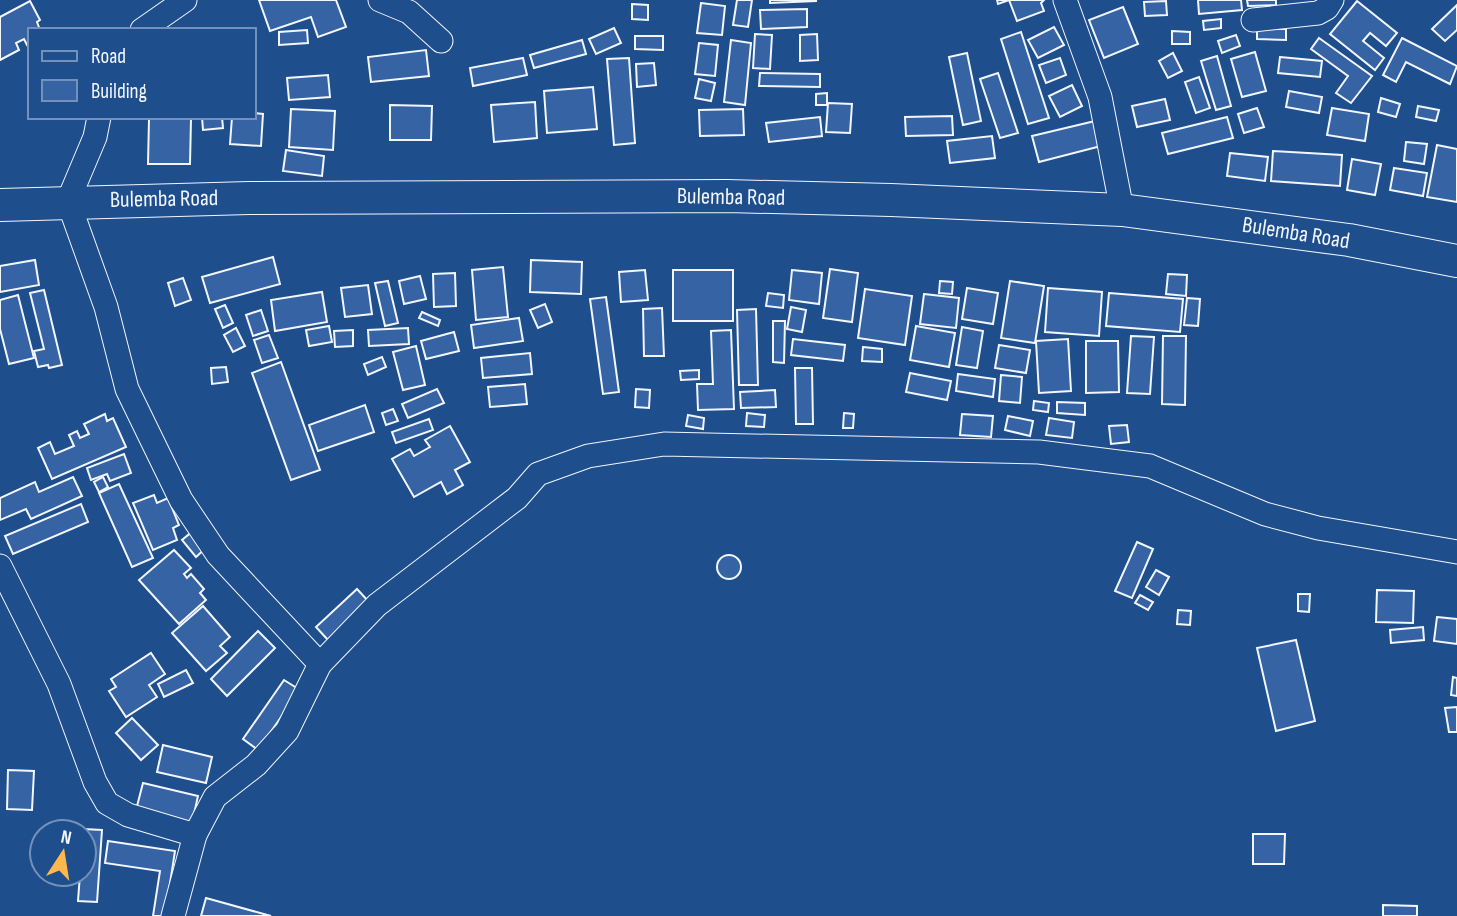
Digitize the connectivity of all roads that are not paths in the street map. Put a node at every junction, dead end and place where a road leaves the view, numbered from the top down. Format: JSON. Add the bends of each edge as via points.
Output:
{"nodes":[{"id":1,"x":185,"y":0,"type":"edge"},
{"id":2,"x":380,"y":0,"type":"edge"},
{"id":3,"x":1065,"y":0,"type":"edge"},
{"id":4,"x":1332,"y":0,"type":"edge"},
{"id":5,"x":1253,"y":20,"type":"dead end"},
{"id":6,"x":145,"y":28,"type":"edge"},
{"id":7,"x":441,"y":41,"type":"dead end"},
{"id":8,"x":99,"y":119,"type":"edge"},
{"id":9,"x":68,"y":201,"type":"junction"},
{"id":10,"x":0,"y":205,"type":"edge"},
{"id":11,"x":1122,"y":210,"type":"junction"},
{"id":12,"x":1457,"y":261,"type":"edge"},
{"id":13,"x":1457,"y":552,"type":"edge"},
{"id":14,"x":0,"y":566,"type":"edge"},
{"id":15,"x":320,"y":664,"type":"junction"},
{"id":16,"x":195,"y":835,"type":"junction"},
{"id":17,"x":173,"y":916,"type":"edge"}],
"edges":[{"from":1,"to":6,"type":"street"},
{"from":2,"to":7,"type":"street","via":[[409,12]]},
{"from":3,"to":11,"type":"street","via":[[1100,97]]},
{"from":4,"to":5,"type":"street","via":[[1318,13]]},
{"from":8,"to":9,"type":"street"},
{"from":9,"to":10,"type":"main road","name":"Bulemba Road"},
{"from":9,"to":11,"type":"main road","name":"Bulemba Road","via":[[727,196]]},
{"from":9,"to":15,"type":"street","via":[[106,307],[127,389],[181,500],[218,555]]},
{"from":11,"to":12,"type":"main road","name":"Bulemba Road","via":[[1335,238]]},
{"from":13,"to":15,"type":"street","via":[[1318,528],[1265,514],[1150,466],[1090,456],[664,444],[629,447],[538,474],[517,498],[377,605]]},
{"from":14,"to":16,"type":"street","via":[[59,684],[107,803],[128,815]]},
{"from":15,"to":16,"type":"street","via":[[287,731],[256,765],[215,797]]},
{"from":16,"to":17,"type":"street"}]}
